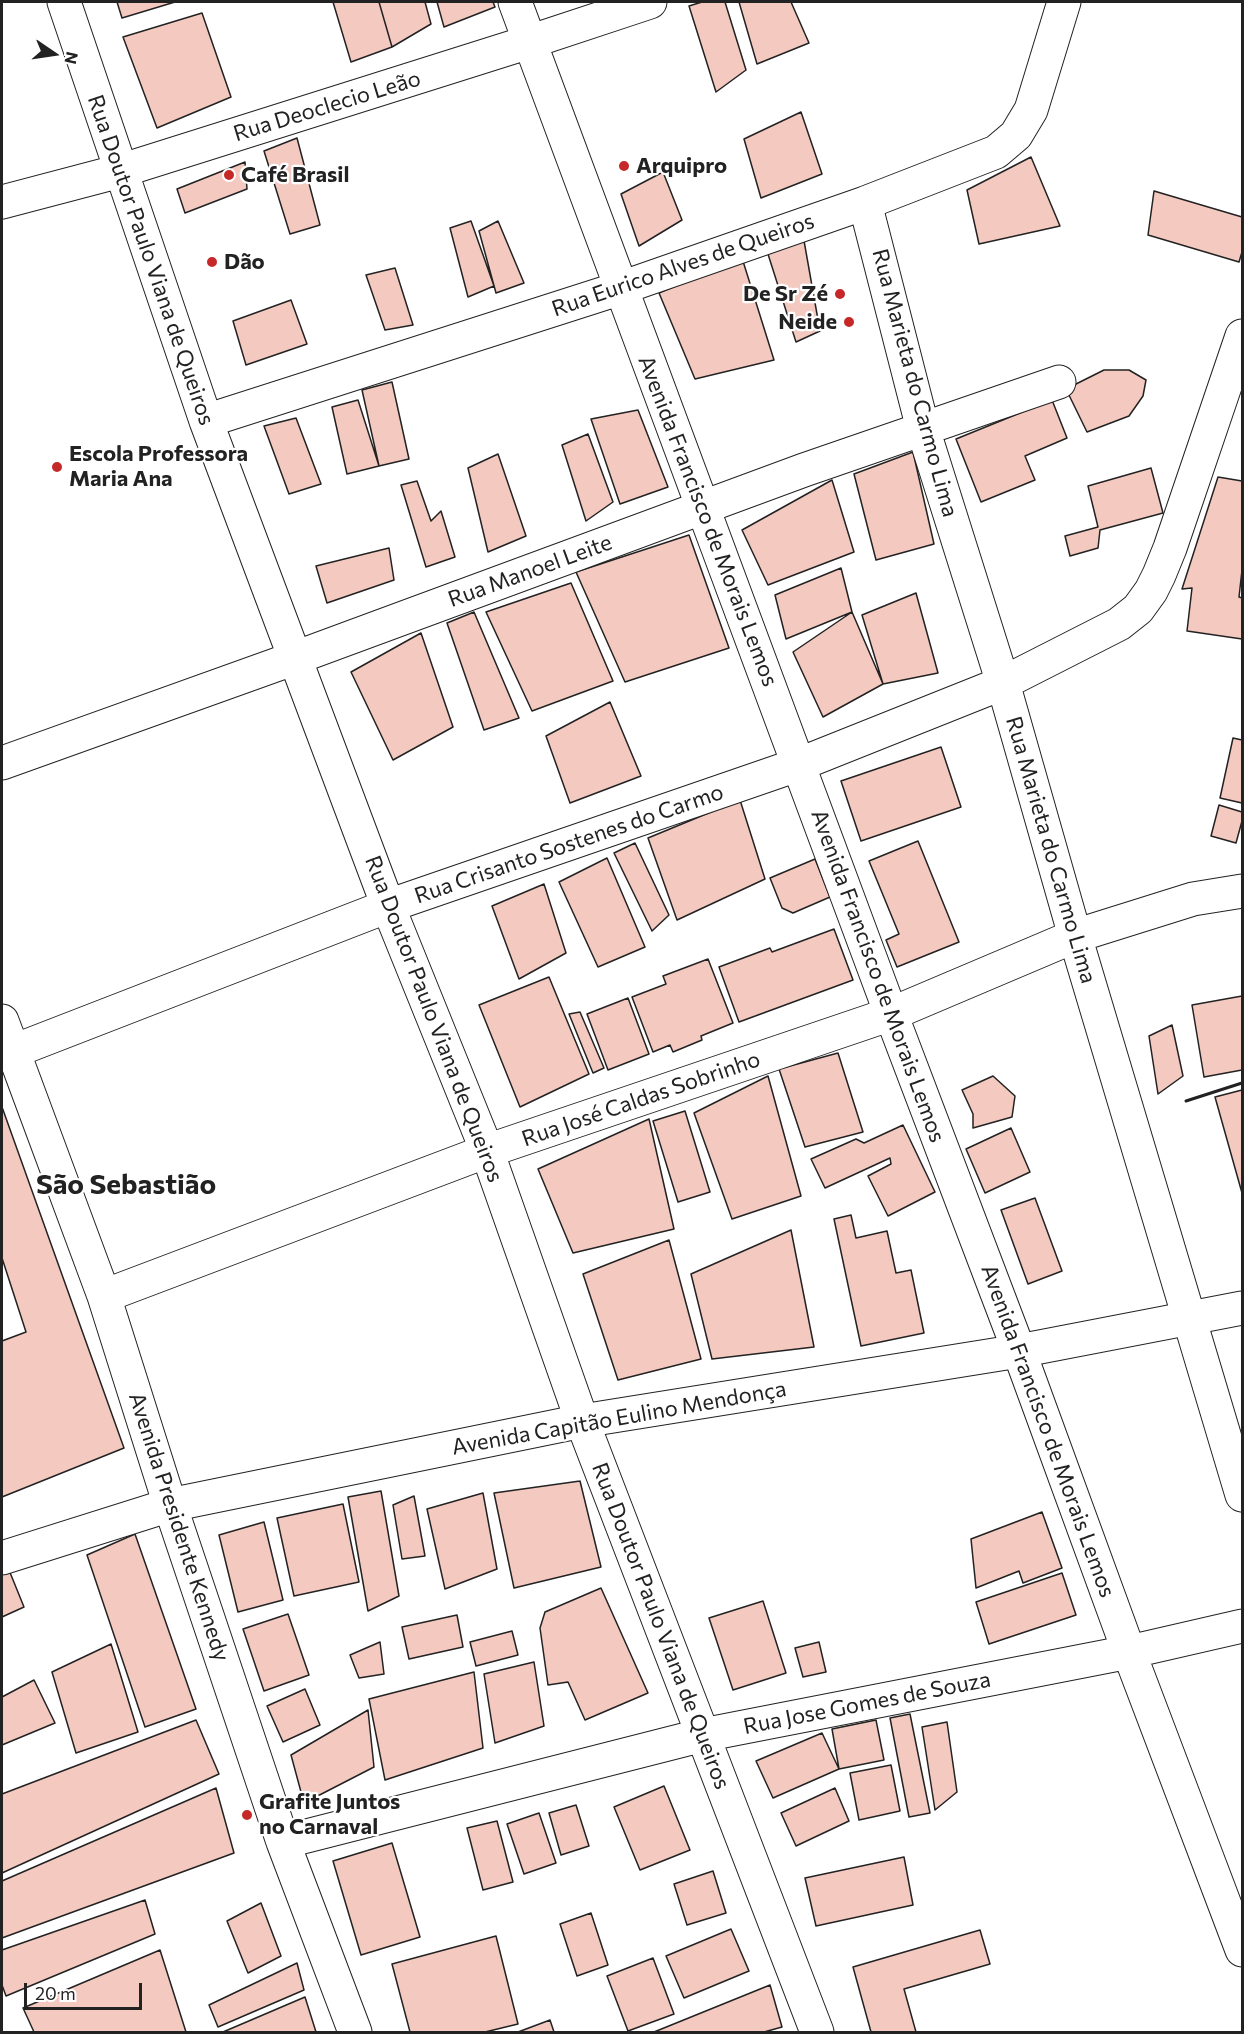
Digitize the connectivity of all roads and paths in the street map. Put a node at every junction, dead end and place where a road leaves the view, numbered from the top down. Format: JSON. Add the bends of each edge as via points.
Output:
{"nodes":[{"id":1,"x":64,"y":2,"type":"edge"},
{"id":2,"x":515,"y":2,"type":"edge"},
{"id":3,"x":650,"y":2,"type":"edge"},
{"id":4,"x":1064,"y":2,"type":"edge"},
{"id":5,"x":530,"y":42,"type":"junction"},
{"id":6,"x":120,"y":171,"type":"junction"},
{"id":7,"x":2,"y":202,"type":"edge"},
{"id":8,"x":865,"y":203,"type":"junction"},
{"id":9,"x":621,"y":288,"type":"junction"},
{"id":10,"x":1242,"y":336,"type":"edge"},
{"id":11,"x":1059,"y":382,"type":"dead end"},
{"id":12,"x":206,"y":421,"type":"junction"},
{"id":13,"x":924,"y":429,"type":"junction"},
{"id":14,"x":704,"y":508,"type":"junction"},
{"id":15,"x":294,"y":658,"type":"junction"},
{"id":16,"x":1003,"y":683,"type":"junction"},
{"id":17,"x":2,"y":763,"type":"edge"},
{"id":18,"x":800,"y":764,"type":"junction"},
{"id":19,"x":1242,"y":891,"type":"edge"},
{"id":20,"x":388,"y":906,"type":"junction"},
{"id":21,"x":1075,"y":936,"type":"junction"},
{"id":22,"x":891,"y":1014,"type":"junction"},
{"id":23,"x":2,"y":1021,"type":"edge"},
{"id":24,"x":14,"y":1052,"type":"junction"},
{"id":25,"x":487,"y":1151,"type":"junction"},
{"id":26,"x":104,"y":1296,"type":"junction"},
{"id":27,"x":1242,"y":1308,"type":"edge"},
{"id":28,"x":1189,"y":1319,"type":"junction"},
{"id":29,"x":1019,"y":1351,"type":"junction"},
{"id":30,"x":582,"y":1421,"type":"junction"},
{"id":31,"x":1242,"y":1495,"type":"edge"},
{"id":32,"x":170,"y":1505,"type":"junction"},
{"id":33,"x":2,"y":1558,"type":"edge"},
{"id":34,"x":1242,"y":1626,"type":"edge"},
{"id":35,"x":1129,"y":1652,"type":"junction"},
{"id":36,"x":703,"y":1735,"type":"junction"},
{"id":37,"x":283,"y":1842,"type":"junction"},
{"id":38,"x":1242,"y":1950,"type":"edge"},
{"id":39,"x":355,"y":2032,"type":"edge"},
{"id":40,"x":817,"y":2032,"type":"edge"}],
"edges":[{"from":1,"to":6,"type":"street","name":"Rua Doutor Paulo Viana de Queiros"},
{"from":2,"to":5,"type":"street","name":"Avenida Francisco de Morais Lemos"},
{"from":3,"to":5,"type":"street","name":"Rua Deoclecio Leão"},
{"from":4,"to":8,"type":"street","name":"Rua Eurico Alves de Queiros","via":[[1031,110],[1016,135],[996,152]]},
{"from":5,"to":6,"type":"street","name":"Rua Deoclecio Leão"},
{"from":5,"to":9,"type":"street","name":"Avenida Francisco de Morais Lemos"},
{"from":6,"to":7,"type":"street","name":"Rua Deoclecio Leão"},
{"from":6,"to":12,"type":"street","name":"Rua Doutor Paulo Viana de Queiros"},
{"from":8,"to":9,"type":"street","name":"Rua Eurico Alves de Queiros"},
{"from":8,"to":13,"type":"street","name":"Rua Marieta do Carmo Lima"},
{"from":9,"to":12,"type":"street","name":"Rua Eurico Alves de Queiros"},
{"from":9,"to":14,"type":"street","name":"Avenida Francisco de Morais Lemos"},
{"from":10,"to":16,"type":"street","name":"Rua Crisanto Sostenes do Carmo","via":[[1170,548],[1151,591],[1138,609],[1119,624]]},
{"from":11,"to":13,"type":"street","name":"Rua Manoel Leite"},
{"from":12,"to":15,"type":"street","name":"Rua Doutor Paulo Viana de Queiros"},
{"from":13,"to":14,"type":"street","name":"Rua Manoel Leite"},
{"from":13,"to":16,"type":"street","name":"Rua Marieta do Carmo Lima"},
{"from":14,"to":15,"type":"street","name":"Rua Manoel Leite"},
{"from":14,"to":18,"type":"street","name":"Avenida Francisco de Morais Lemos"},
{"from":15,"to":17,"type":"street","name":"Rua Manoel Leite"},
{"from":15,"to":20,"type":"street","name":"Rua Doutor Paulo Viana de Queiros"},
{"from":16,"to":18,"type":"street","name":"Rua Crisanto Sostenes do Carmo"},
{"from":16,"to":21,"type":"street","name":"Rua Marieta do Carmo Lima"},
{"from":18,"to":20,"type":"street","name":"Rua Crisanto Sostenes do Carmo"},
{"from":18,"to":22,"type":"street","name":"Avenida Francisco de Morais Lemos"},
{"from":19,"to":21,"type":"street","name":"Rua José Caldas Sobrinho","via":[[1193,899]]},
{"from":20,"to":24,"type":"street","name":"Rua Crisanto Sostenes do Carmo"},
{"from":20,"to":25,"type":"street","name":"Rua Doutor Paulo Viana de Queiros"},
{"from":21,"to":22,"type":"street","name":"Rua José Caldas Sobrinho"},
{"from":21,"to":28,"type":"street","name":"Rua Marieta do Carmo Lima"},
{"from":22,"to":25,"type":"street","name":"Rua José Caldas Sobrinho"},
{"from":22,"to":29,"type":"street","name":"Avenida Francisco de Morais Lemos"},
{"from":23,"to":24,"type":"street","name":"Avenida Presidente Kennedy"},
{"from":24,"to":26,"type":"street","name":"Avenida Presidente Kennedy"},
{"from":25,"to":26,"type":"street","name":"Rua José Caldas Sobrinho"},
{"from":25,"to":30,"type":"street","name":"Rua Doutor Paulo Viana de Queiros"},
{"from":26,"to":32,"type":"street","name":"Avenida Presidente Kennedy"},
{"from":27,"to":28,"type":"street","name":"Avenida Capitão Eulino Mendonça"},
{"from":28,"to":29,"type":"street","name":"Avenida Capitão Eulino Mendonça"},
{"from":28,"to":31,"type":"street","name":"Rua Marieta do Carmo Lima"},
{"from":29,"to":30,"type":"street","name":"Avenida Capitão Eulino Mendonça"},
{"from":29,"to":35,"type":"street","name":"Avenida Francisco de Morais Lemos"},
{"from":30,"to":32,"type":"street","name":"Avenida Capitão Eulino Mendonça"},
{"from":30,"to":36,"type":"street","name":"Rua Doutor Paulo Viana de Queiros"},
{"from":32,"to":33,"type":"street","name":"Avenida Capitão Eulino Mendonça"},
{"from":32,"to":37,"type":"street","name":"Avenida Presidente Kennedy"},
{"from":34,"to":35,"type":"street","name":"Rua Jose Gomes de Souza"},
{"from":35,"to":36,"type":"street","name":"Rua Jose Gomes de Souza"},
{"from":35,"to":38,"type":"street","name":"Avenida Francisco de Morais Lemos"},
{"from":36,"to":37,"type":"street","name":"Rua Jose Gomes de Souza"},
{"from":36,"to":40,"type":"street","name":"Rua Doutor Paulo Viana de Queiros"},
{"from":37,"to":39,"type":"street","name":"Avenida Presidente Kennedy"}]}
